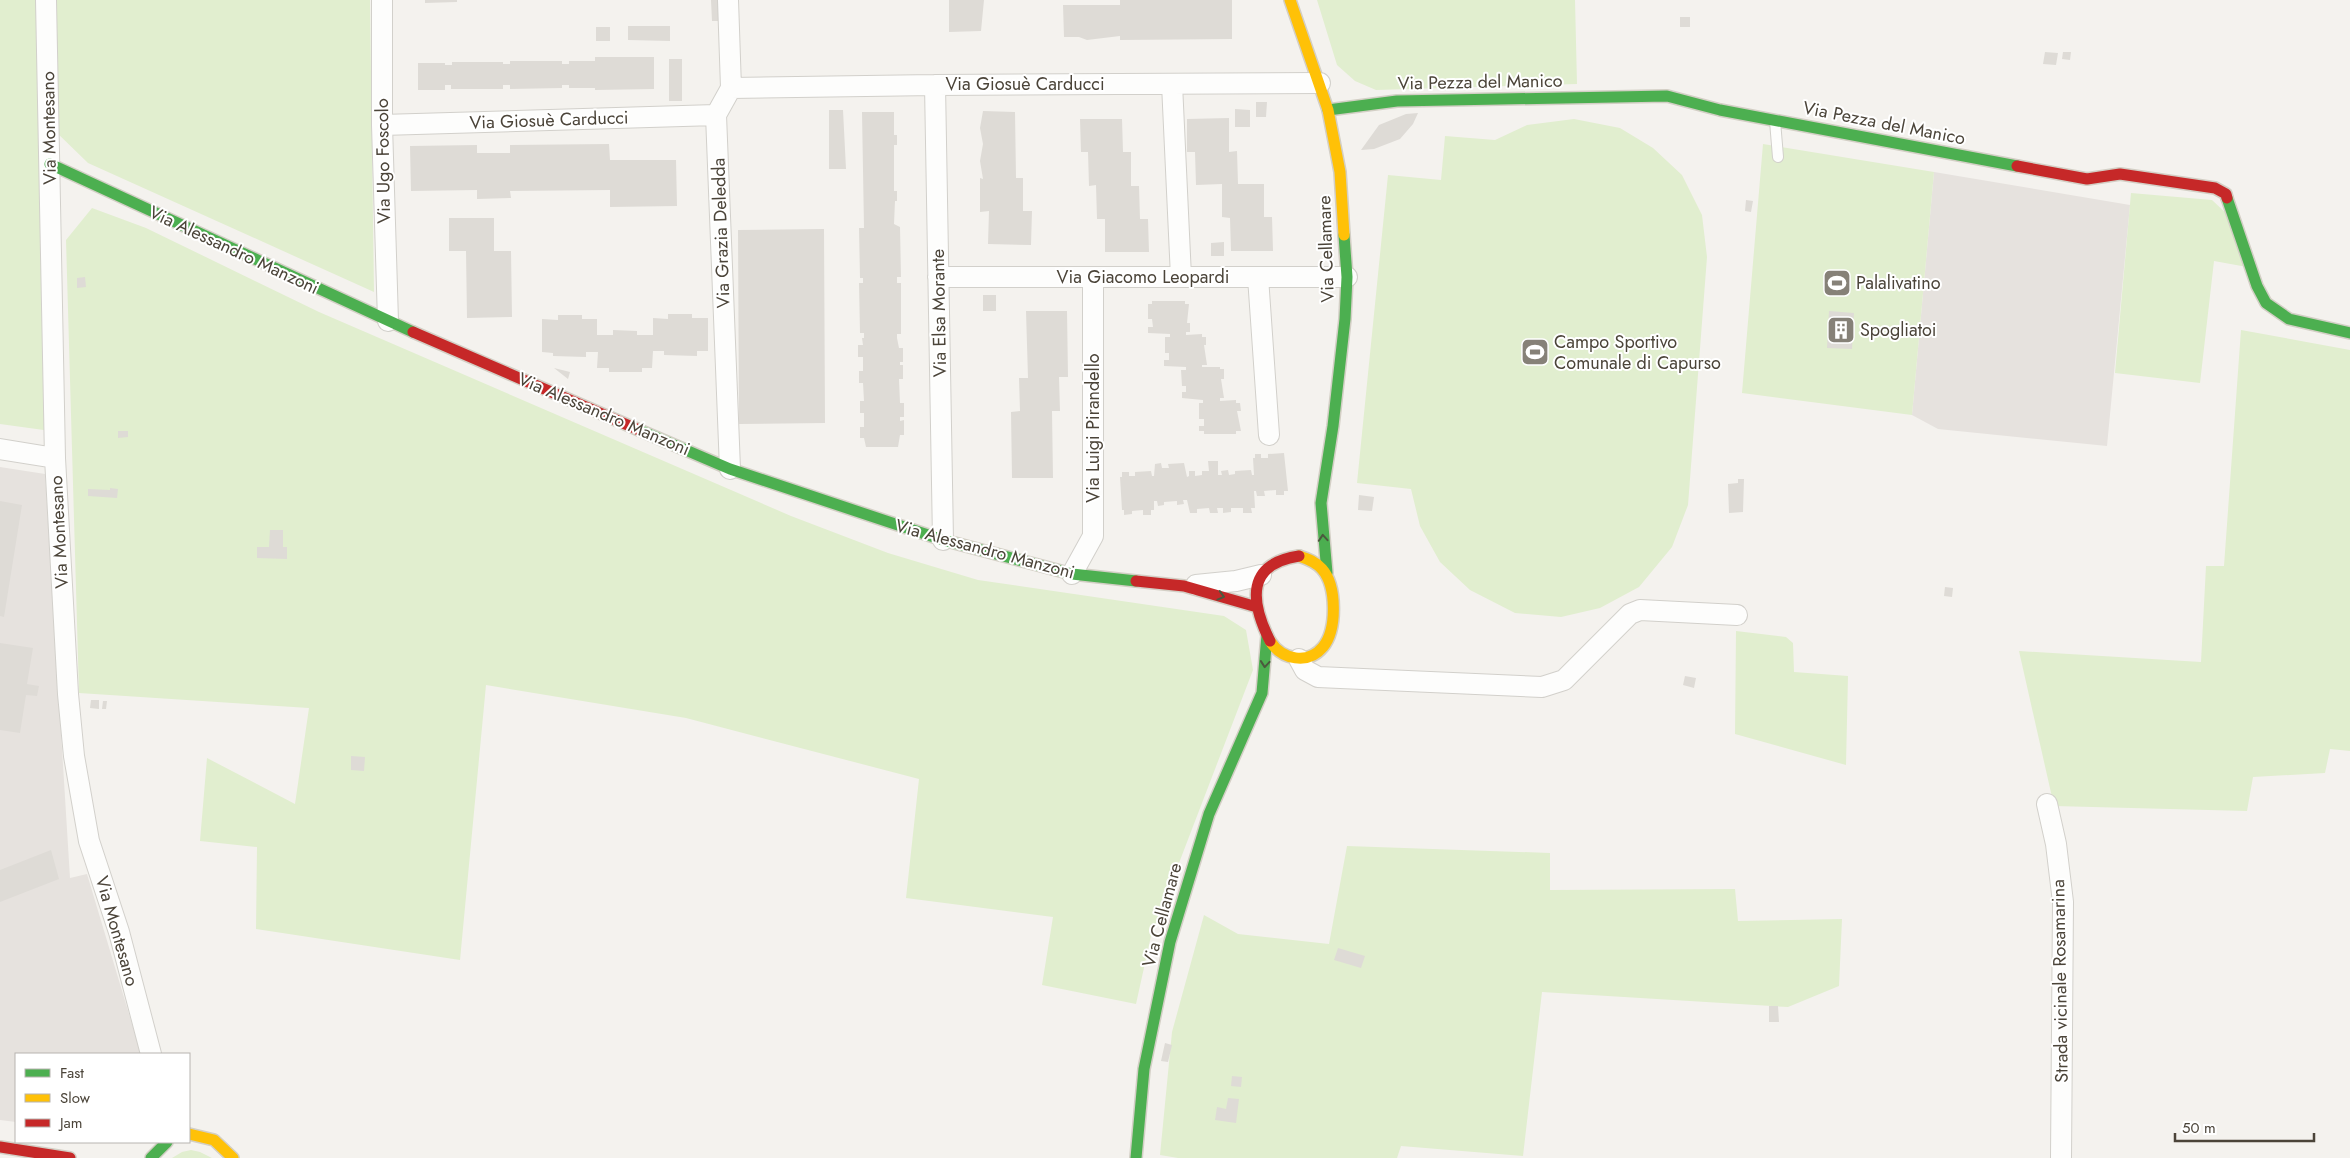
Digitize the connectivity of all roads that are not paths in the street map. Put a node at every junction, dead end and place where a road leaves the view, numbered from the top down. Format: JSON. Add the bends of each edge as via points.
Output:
{"nodes":[{"id":1,"x":46,"y":0,"type":"edge"},
{"id":2,"x":382,"y":0,"type":"edge"},
{"id":3,"x":728,"y":0,"type":"edge"},
{"id":4,"x":1290,"y":0,"type":"edge"},
{"id":5,"x":1320,"y":83,"type":"junction"},
{"id":6,"x":1172,"y":84,"type":"junction"},
{"id":7,"x":935,"y":85,"type":"junction"},
{"id":8,"x":731,"y":88,"type":"junction"},
{"id":9,"x":1328,"y":110,"type":"junction"},
{"id":10,"x":716,"y":115,"type":"junction"},
{"id":11,"x":1775,"y":120,"type":"junction"},
{"id":12,"x":382,"y":125,"type":"junction"},
{"id":13,"x":1778,"y":157,"type":"dead end"},
{"id":14,"x":50,"y":164,"type":"junction"},
{"id":15,"x":938,"y":277,"type":"junction"},
{"id":16,"x":1093,"y":277,"type":"junction"},
{"id":17,"x":1181,"y":277,"type":"junction"},
{"id":18,"x":1258,"y":277,"type":"junction"},
{"id":19,"x":1347,"y":277,"type":"junction"},
{"id":20,"x":388,"y":321,"type":"junction"},
{"id":21,"x":2350,"y":333,"type":"edge"},
{"id":22,"x":1269,"y":435,"type":"dead end"},
{"id":23,"x":0,"y":449,"type":"edge"},
{"id":24,"x":55,"y":458,"type":"junction"},
{"id":25,"x":730,"y":469,"type":"junction"},
{"id":26,"x":1321,"y":503,"type":"junction"},
{"id":27,"x":1312,"y":519,"type":"dead end"},
{"id":28,"x":943,"y":540,"type":"junction"},
{"id":29,"x":1298,"y":542,"type":"dead end"},
{"id":30,"x":1288,"y":557,"type":"junction"},
{"id":31,"x":1327,"y":573,"type":"junction"},
{"id":32,"x":1072,"y":574,"type":"junction"},
{"id":33,"x":1261,"y":575,"type":"junction"},
{"id":34,"x":1184,"y":586,"type":"junction"},
{"id":35,"x":1257,"y":608,"type":"junction"},
{"id":36,"x":1737,"y":616,"type":"dead end"},
{"id":37,"x":1267,"y":635,"type":"junction"},
{"id":38,"x":1320,"y":650,"type":"junction"},
{"id":39,"x":1292,"y":664,"type":"junction"},
{"id":40,"x":1344,"y":679,"type":"junction"},
{"id":41,"x":1274,"y":682,"type":"dead end"},
{"id":42,"x":1262,"y":693,"type":"junction"},
{"id":43,"x":2048,"y":804,"type":"dead end"},
{"id":44,"x":151,"y":1053,"type":"edge"},
{"id":45,"x":190,"y":1134,"type":"edge"},
{"id":46,"x":166,"y":1143,"type":"edge"},
{"id":47,"x":0,"y":1147,"type":"edge"},
{"id":48,"x":64,"y":1157,"type":"edge"},
{"id":49,"x":151,"y":1158,"type":"edge"},
{"id":50,"x":233,"y":1158,"type":"edge"},
{"id":51,"x":1136,"y":1158,"type":"edge"},
{"id":52,"x":2061,"y":1158,"type":"edge"}],
"edges":[{"from":1,"to":14,"type":"street","name":"Via Montesano"},
{"from":2,"to":12,"type":"street","name":"Via Ugo Foscolo"},
{"from":3,"to":8,"type":"street"},
{"from":4,"to":5,"type":"street","name":"Via Cellamare"},
{"from":5,"to":6,"type":"street","name":"Via Giosuè Carducci"},
{"from":5,"to":9,"type":"street","name":"Via Cellamare"},
{"from":6,"to":7,"type":"street","name":"Via Giosuè Carducci"},
{"from":6,"to":17,"type":"street"},
{"from":7,"to":8,"type":"street","name":"Via Giosuè Carducci"},
{"from":7,"to":15,"type":"street","name":"Via Elsa Morante"},
{"from":8,"to":10,"type":"street"},
{"from":9,"to":11,"type":"street","name":"Via Pezza del Manico","via":[[1397,101],[1667,96]]},
{"from":9,"to":19,"type":"street","name":"Via Cellamare","via":[[1340,172]]},
{"from":10,"to":12,"type":"street","name":"Via Giosuè Carducci"},
{"from":10,"to":25,"type":"street","name":"Via Grazia Deledda"},
{"from":11,"to":13,"type":"lane"},
{"from":11,"to":21,"type":"street","name":"Via Pezza del Manico","via":[[2087,179],[2120,174],[2215,188],[2226,194],[2257,286],[2266,303],[2288,319]]},
{"from":12,"to":20,"type":"street","name":"Via Ugo Foscolo"},
{"from":14,"to":20,"type":"street","name":"Via Alessandro Manzoni"},
{"from":14,"to":24,"type":"street","name":"Via Montesano"},
{"from":15,"to":16,"type":"street","name":"Via Giacomo Leopardi"},
{"from":15,"to":28,"type":"street","name":"Via Elsa Morante"},
{"from":16,"to":17,"type":"street","name":"Via Giacomo Leopardi"},
{"from":16,"to":32,"type":"street","name":"Via Luigi Pirandello","via":[[1093,536]]},
{"from":17,"to":18,"type":"street","name":"Via Giacomo Leopardi"},
{"from":18,"to":19,"type":"street","name":"Via Giacomo Leopardi"},
{"from":18,"to":22,"type":"street"},
{"from":19,"to":26,"type":"street","name":"Via Cellamare","via":[[1342,348]]},
{"from":20,"to":25,"type":"street","name":"Via Alessandro Manzoni"},
{"from":23,"to":24,"type":"street"},
{"from":24,"to":44,"type":"street","name":"Via Montesano","via":[[74,756],[89,841],[119,932]]},
{"from":25,"to":28,"type":"street","name":"Via Alessandro Manzoni"},
{"from":26,"to":27,"type":"street","name":"Via Cellamare"},
{"from":31,"to":26,"type":"street","name":"Via Cellamare","one_way":true},
{"from":28,"to":32,"type":"street","name":"Via Alessandro Manzoni"},
{"from":29,"to":30,"type":"street"},
{"from":30,"to":31,"type":"street","via":[[1310,559]]},
{"from":30,"to":33,"type":"street","via":[[1268,566]]},
{"from":31,"to":38,"type":"street","name":"Via Cellamare","via":[[1334,594],[1330,635]]},
{"from":32,"to":34,"type":"street","name":"Via Alessandro Manzoni"},
{"from":33,"to":34,"type":"street","name":"Via Alessandro Manzoni"},
{"from":33,"to":35,"type":"street","name":"Via Cellamare","via":[[1255,596]]},
{"from":34,"to":35,"type":"street","name":"Via Alessandro Manzoni","one_way":true},
{"from":35,"to":37,"type":"street","name":"Via Cellamare"},
{"from":36,"to":40,"type":"street","via":[[1640,610],[1630,614],[1564,680],[1542,687]]},
{"from":37,"to":39,"type":"street","name":"Via Cellamare","via":[[1277,651]]},
{"from":37,"to":42,"type":"street","name":"Via Cellamare","one_way":true},
{"from":38,"to":39,"type":"street"},
{"from":38,"to":40,"type":"street","via":[[1332,671]]},
{"from":39,"to":40,"type":"street","via":[[1318,677]]},
{"from":41,"to":42,"type":"street","name":"Via Cellamare"},
{"from":42,"to":51,"type":"street","name":"Via Cellamare","via":[[1209,814],[1170,942],[1144,1069]]},
{"from":43,"to":52,"type":"street","name":"Strada vicinale Rosamarina","via":[[2063,902]]},
{"from":45,"to":50,"type":"street","via":[[216,1141]]},
{"from":46,"to":49,"type":"street"},
{"from":47,"to":48,"type":"street"}]}
